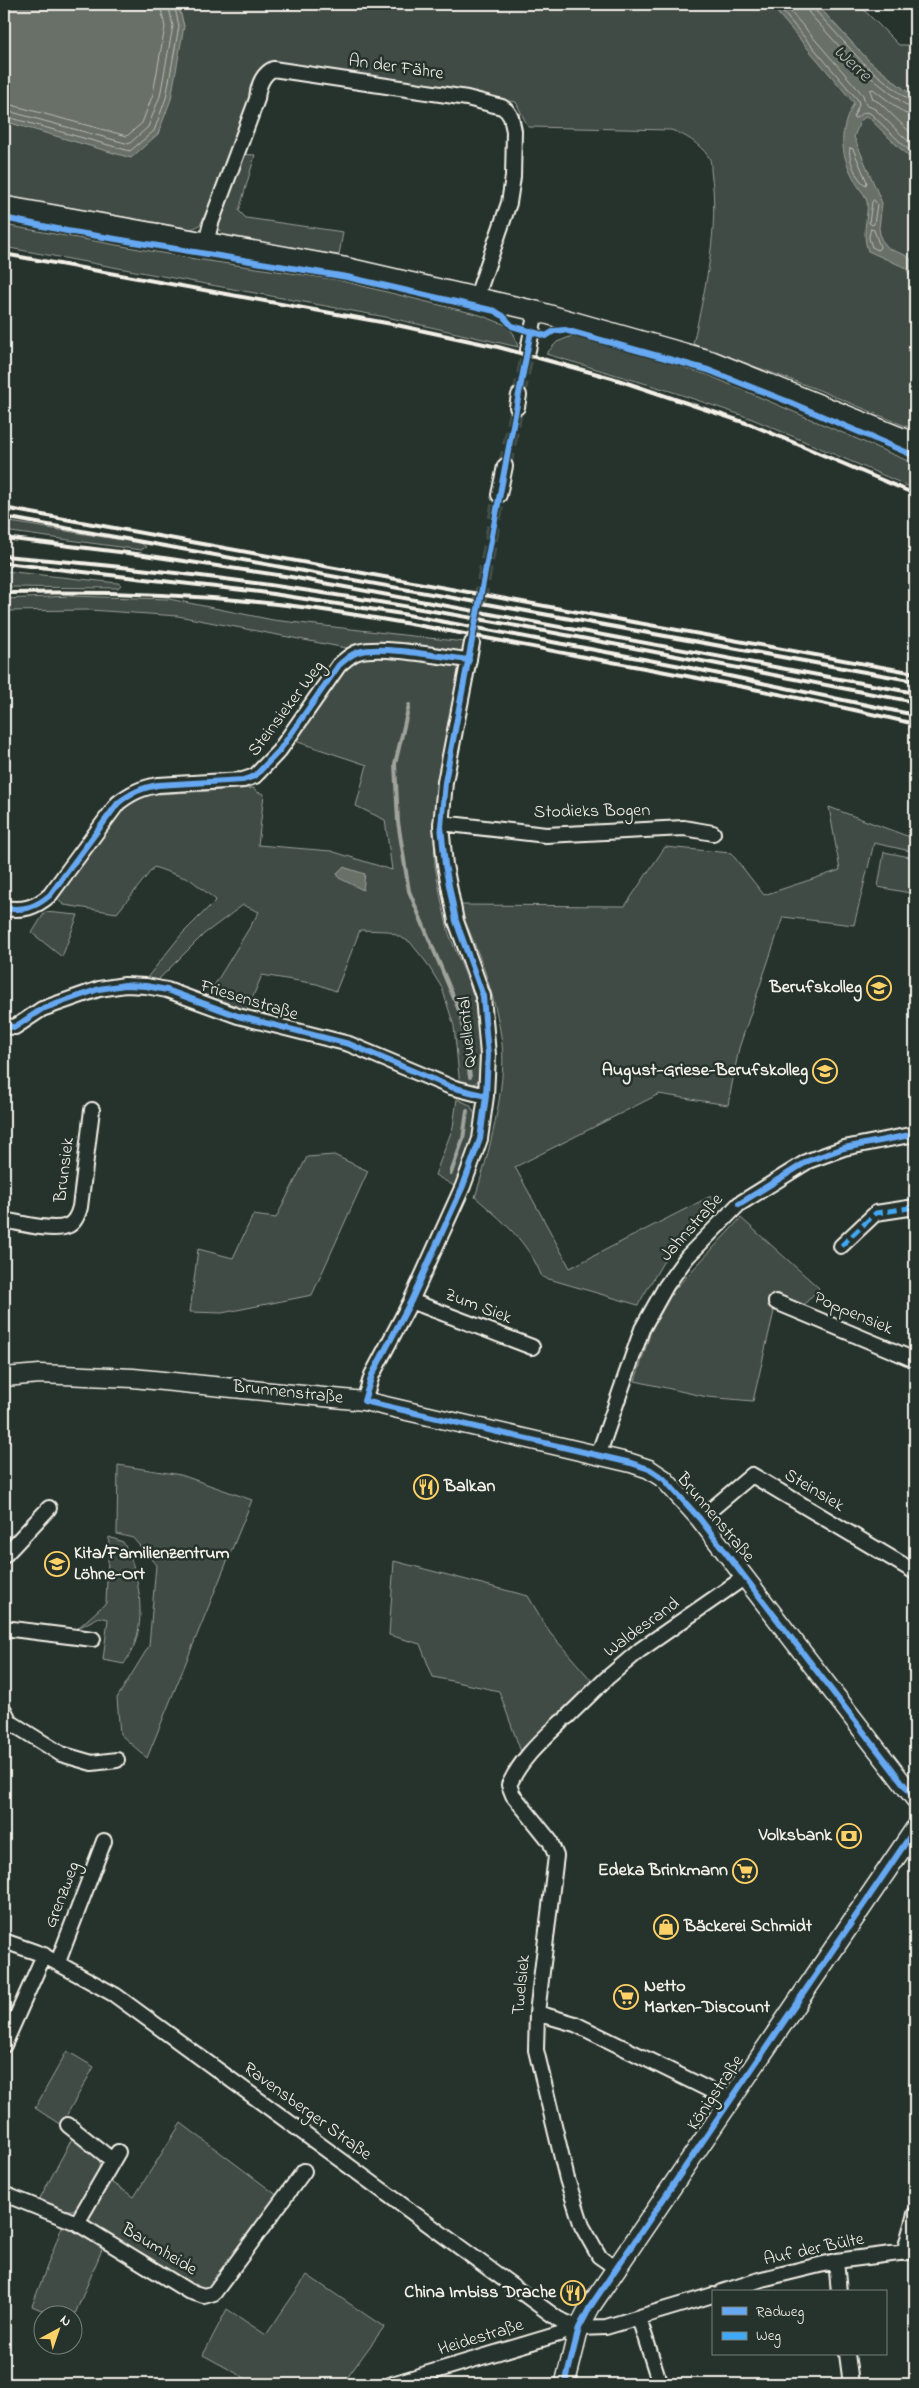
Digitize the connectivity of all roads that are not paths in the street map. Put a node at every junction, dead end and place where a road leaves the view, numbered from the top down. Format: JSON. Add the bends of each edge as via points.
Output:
{"nodes":[{"id":1,"x":4,"y":206,"type":"edge"},
{"id":2,"x":206,"y":243,"type":"junction"},
{"id":3,"x":477,"y":296,"type":"junction"},
{"id":4,"x":536,"y":311,"type":"junction"},
{"id":5,"x":528,"y":350,"type":"tunnel mouth"},
{"id":6,"x":915,"y":444,"type":"edge"},
{"id":7,"x":505,"y":466,"type":"tunnel mouth"},
{"id":8,"x":499,"y":495,"type":"tunnel mouth"},
{"id":9,"x":472,"y":643,"type":"tunnel mouth"},
{"id":10,"x":469,"y":660,"type":"junction"},
{"id":11,"x":441,"y":823,"type":"junction"},
{"id":12,"x":713,"y":833,"type":"dead end"},
{"id":13,"x":4,"y":908,"type":"edge"},
{"id":14,"x":4,"y":1026,"type":"edge"},
{"id":15,"x":486,"y":1096,"type":"junction"},
{"id":16,"x":92,"y":1110,"type":"dead end"},
{"id":17,"x":915,"y":1134,"type":"edge"},
{"id":18,"x":915,"y":1207,"type":"edge"},
{"id":19,"x":4,"y":1220,"type":"edge"},
{"id":20,"x":841,"y":1246,"type":"dead end"},
{"id":21,"x":411,"y":1301,"type":"junction"},
{"id":22,"x":776,"y":1302,"type":"dead end"},
{"id":23,"x":532,"y":1347,"type":"dead end"},
{"id":24,"x":915,"y":1360,"type":"edge"},
{"id":25,"x":4,"y":1377,"type":"edge"},
{"id":26,"x":364,"y":1400,"type":"junction"},
{"id":27,"x":599,"y":1454,"type":"junction"},
{"id":28,"x":49,"y":1508,"type":"dead end"},
{"id":29,"x":700,"y":1519,"type":"junction"},
{"id":30,"x":4,"y":1556,"type":"edge"},
{"id":31,"x":915,"y":1572,"type":"edge"},
{"id":32,"x":745,"y":1576,"type":"junction"},
{"id":33,"x":4,"y":1628,"type":"edge"},
{"id":34,"x":93,"y":1639,"type":"dead end"},
{"id":35,"x":4,"y":1710,"type":"edge"},
{"id":36,"x":564,"y":1720,"type":"joint"},
{"id":37,"x":117,"y":1760,"type":"dead end"},
{"id":38,"x":915,"y":1799,"type":"edge"},
{"id":39,"x":915,"y":1829,"type":"edge"},
{"id":40,"x":104,"y":1841,"type":"dead end"},
{"id":41,"x":4,"y":1941,"type":"edge"},
{"id":42,"x":44,"y":1956,"type":"junction"},
{"id":43,"x":58,"y":1962,"type":"junction"},
{"id":44,"x":537,"y":2013,"type":"junction"},
{"id":45,"x":4,"y":2045,"type":"edge"},
{"id":46,"x":730,"y":2100,"type":"junction"},
{"id":47,"x":68,"y":2125,"type":"dead end"},
{"id":48,"x":304,"y":2172,"type":"dead end"},
{"id":49,"x":4,"y":2194,"type":"edge"},
{"id":50,"x":915,"y":2214,"type":"edge"},
{"id":51,"x":77,"y":2223,"type":"junction"},
{"id":52,"x":909,"y":2252,"type":"edge"},
{"id":53,"x":836,"y":2261,"type":"junction"},
{"id":54,"x":616,"y":2268,"type":"junction"},
{"id":55,"x":728,"y":2290,"type":"edge"},
{"id":56,"x":840,"y":2290,"type":"edge"},
{"id":57,"x":712,"y":2295,"type":"edge"},
{"id":58,"x":639,"y":2318,"type":"junction"},
{"id":59,"x":580,"y":2328,"type":"junction"},
{"id":60,"x":847,"y":2356,"type":"edge"},
{"id":61,"x":392,"y":2384,"type":"edge"},
{"id":62,"x":565,"y":2384,"type":"edge"},
{"id":63,"x":660,"y":2384,"type":"edge"},
{"id":64,"x":851,"y":2384,"type":"edge"}],
"edges":[{"from":1,"to":2,"type":"main road"},
{"from":2,"to":3,"type":"main road","via":[[344,267]]},
{"from":2,"to":3,"type":"street","name":"An der Fähre","via":[[258,88],[269,71],[273,69],[467,98],[502,106],[511,117],[514,131],[509,203]]},
{"from":3,"to":4,"type":"main road"},
{"from":4,"to":5,"type":"street"},
{"from":4,"to":6,"type":"main road","via":[[712,361]]},
{"from":7,"to":8,"type":"street"},
{"from":9,"to":10,"type":"street","name":"Quellental"},
{"from":10,"to":11,"type":"street","name":"Quellental","via":[[445,782]]},
{"from":10,"to":13,"type":"street","name":"Steinsieker Weg","via":[[374,650],[357,652],[339,665],[279,751],[255,776],[244,780],[158,785],[132,792],[118,803],[50,895],[40,904],[20,911]]},
{"from":11,"to":12,"type":"street","name":"Stodieks Bogen","via":[[546,835],[684,828]]},
{"from":11,"to":15,"type":"street","name":"Quellental","via":[[445,866],[456,921],[483,996],[488,1055]]},
{"from":14,"to":15,"type":"street","name":"Friesenstraße","via":[[15,1028],[42,1009],[99,990],[125,985],[146,986],[167,990],[238,1016],[349,1044],[451,1087]]},
{"from":15,"to":21,"type":"street","name":"Quellental","via":[[480,1140]]},
{"from":16,"to":19,"type":"street","name":"Brunsiek","via":[[77,1218],[67,1226],[51,1228]]},
{"from":17,"to":27,"type":"street","name":"Jahnstraße","via":[[844,1148],[808,1161],[739,1204],[687,1257],[658,1300],[642,1330]]},
{"from":18,"to":20,"type":"street","via":[[876,1213]]},
{"from":21,"to":23,"type":"street","name":"Zum Siek"},
{"from":21,"to":26,"type":"street","name":"Quellental","via":[[372,1375]]},
{"from":22,"to":24,"type":"street","name":"Poppensiek"},
{"from":25,"to":26,"type":"street","name":"Brunnenstraße","via":[[40,1374],[133,1378]]},
{"from":26,"to":27,"type":"street","name":"Brunnenstraße"},
{"from":27,"to":29,"type":"street","name":"Brunnenstraße","via":[[649,1470],[677,1491]]},
{"from":28,"to":30,"type":"street"},
{"from":29,"to":31,"type":"street","name":"Steinsiek","via":[[752,1476]]},
{"from":29,"to":32,"type":"street","name":"Brunnenstraße"},
{"from":32,"to":36,"type":"street","name":"Waldesrand","via":[[640,1650]]},
{"from":32,"to":38,"type":"street","name":"Brunnenstraße"},
{"from":33,"to":34,"type":"street"},
{"from":35,"to":37,"type":"street","via":[[10,1722],[61,1754],[92,1763]]},
{"from":36,"to":44,"type":"street","name":"Twelsiek","via":[[516,1769],[509,1785],[513,1795],[550,1841],[556,1856]]},
{"from":39,"to":46,"type":"main road","name":"Königstraße"},
{"from":40,"to":43,"type":"street","name":"Grenzweg"},
{"from":41,"to":42,"type":"street","name":"Ravensberger Straße"},
{"from":42,"to":43,"type":"street","name":"Ravensberger Straße"},
{"from":42,"to":45,"type":"street"},
{"from":43,"to":59,"type":"street","name":"Ravensberger Straße","via":[[114,1995],[558,2319]]},
{"from":44,"to":46,"type":"street","via":[[575,2024]]},
{"from":44,"to":54,"type":"street","name":"Twelsiek","via":[[536,2050],[567,2179],[582,2226],[599,2256]]},
{"from":46,"to":54,"type":"main road","name":"Königstraße"},
{"from":47,"to":51,"type":"street","via":[[115,2156]]},
{"from":48,"to":51,"type":"street","name":"Baumheide","via":[[214,2293],[204,2296],[188,2291]]},
{"from":49,"to":51,"type":"street","name":"Baumheide"},
{"from":50,"to":52,"type":"street"},
{"from":52,"to":53,"type":"street","name":"Auf der Bülte"},
{"from":53,"to":55,"type":"street","name":"Auf der Bülte"},
{"from":53,"to":56,"type":"street"},
{"from":54,"to":59,"type":"main road","name":"Königstraße"},
{"from":57,"to":58,"type":"street"},
{"from":58,"to":59,"type":"street","via":[[606,2327]]},
{"from":58,"to":63,"type":"street"},
{"from":59,"to":61,"type":"street","name":"Heidestraße"},
{"from":59,"to":62,"type":"main road","name":"Königstraße"},
{"from":60,"to":64,"type":"street"}]}
